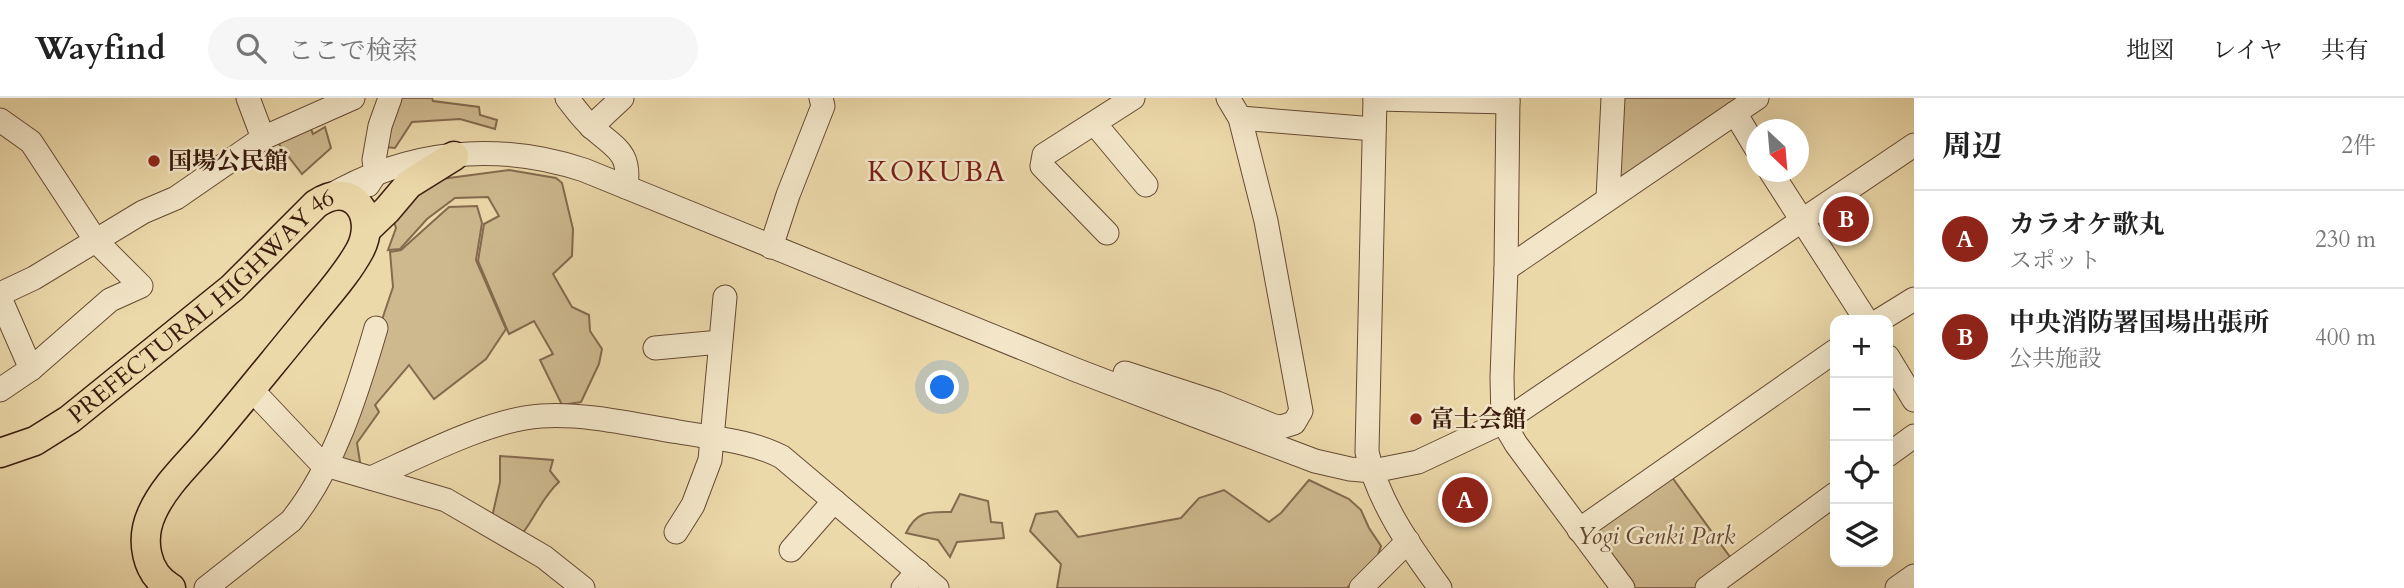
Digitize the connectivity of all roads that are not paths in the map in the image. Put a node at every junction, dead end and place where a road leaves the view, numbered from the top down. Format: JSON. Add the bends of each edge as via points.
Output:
{"nodes":[{"id":1,"x":248,"y":98,"type":"edge"},
{"id":2,"x":353,"y":98,"type":"edge"},
{"id":3,"x":390,"y":98,"type":"edge"},
{"id":4,"x":567,"y":98,"type":"edge"},
{"id":5,"x":622,"y":98,"type":"edge"},
{"id":6,"x":821,"y":98,"type":"edge"},
{"id":7,"x":1133,"y":98,"type":"edge"},
{"id":8,"x":1228,"y":98,"type":"edge"},
{"id":9,"x":1375,"y":98,"type":"edge"},
{"id":10,"x":1613,"y":98,"type":"edge"},
{"id":11,"x":1758,"y":98,"type":"edge"},
{"id":12,"x":1508,"y":100,"type":"edge"},
{"id":13,"x":1735,"y":113,"type":"junction"},
{"id":14,"x":1240,"y":118,"type":"junction"},
{"id":15,"x":0,"y":120,"type":"edge"},
{"id":16,"x":1095,"y":124,"type":"junction"},
{"id":17,"x":591,"y":127,"type":"junction"},
{"id":18,"x":1374,"y":129,"type":"junction"},
{"id":19,"x":1746,"y":131,"type":"edge"},
{"id":20,"x":263,"y":138,"type":"junction"},
{"id":21,"x":1914,"y":145,"type":"edge"},
{"id":22,"x":454,"y":156,"type":"junction"},
{"id":23,"x":375,"y":166,"type":"junction"},
{"id":24,"x":1777,"y":182,"type":"edge"},
{"id":25,"x":1146,"y":185,"type":"dead end"},
{"id":26,"x":626,"y":187,"type":"junction"},
{"id":27,"x":326,"y":198,"type":"junction"},
{"id":28,"x":1608,"y":198,"type":"junction"},
{"id":29,"x":364,"y":218,"type":"junction"},
{"id":30,"x":1801,"y":221,"type":"junction"},
{"id":31,"x":1107,"y":233,"type":"dead end"},
{"id":32,"x":96,"y":241,"type":"junction"},
{"id":33,"x":771,"y":247,"type":"junction"},
{"id":34,"x":1506,"y":269,"type":"junction"},
{"id":35,"x":0,"y":296,"type":"edge"},
{"id":36,"x":725,"y":298,"type":"dead end"},
{"id":37,"x":1914,"y":299,"type":"edge"},
{"id":38,"x":1863,"y":315,"type":"edge"},
{"id":39,"x":1888,"y":315,"type":"edge"},
{"id":40,"x":376,"y":328,"type":"dead end"},
{"id":41,"x":720,"y":342,"type":"junction"},
{"id":42,"x":655,"y":348,"type":"dead end"},
{"id":43,"x":1830,"y":354,"type":"edge"},
{"id":44,"x":1893,"y":364,"type":"edge"},
{"id":45,"x":31,"y":369,"type":"junction"},
{"id":46,"x":1085,"y":373,"type":"junction"},
{"id":47,"x":251,"y":389,"type":"junction"},
{"id":48,"x":0,"y":390,"type":"edge"},
{"id":49,"x":1914,"y":400,"type":"edge"},
{"id":50,"x":1503,"y":422,"type":"junction"},
{"id":51,"x":1914,"y":436,"type":"edge"},
{"id":52,"x":712,"y":438,"type":"junction"},
{"id":53,"x":1893,"y":451,"type":"edge"},
{"id":54,"x":0,"y":453,"type":"edge"},
{"id":55,"x":327,"y":466,"type":"junction"},
{"id":56,"x":1373,"y":471,"type":"junction"},
{"id":57,"x":371,"y":478,"type":"junction"},
{"id":58,"x":1830,"y":498,"type":"edge"},
{"id":59,"x":834,"y":501,"type":"junction"},
{"id":60,"x":1579,"y":530,"type":"junction"},
{"id":61,"x":676,"y":532,"type":"dead end"},
{"id":62,"x":1408,"y":541,"type":"junction"},
{"id":63,"x":792,"y":550,"type":"dead end"},
{"id":64,"x":1914,"y":576,"type":"edge"},
{"id":65,"x":910,"y":580,"type":"edge"},
{"id":66,"x":159,"y":584,"type":"edge"},
{"id":67,"x":206,"y":588,"type":"edge"},
{"id":68,"x":583,"y":588,"type":"edge"},
{"id":69,"x":937,"y":588,"type":"edge"},
{"id":70,"x":1361,"y":588,"type":"edge"},
{"id":71,"x":1440,"y":588,"type":"edge"},
{"id":72,"x":1623,"y":588,"type":"edge"},
{"id":73,"x":1707,"y":588,"type":"edge"},
{"id":74,"x":1897,"y":588,"type":"edge"}],
"edges":[{"from":1,"to":20,"type":"street"},
{"from":2,"to":20,"type":"street"},
{"from":3,"to":23,"type":"street","via":[[380,126]]},
{"from":4,"to":17,"type":"street"},
{"from":5,"to":17,"type":"street"},
{"from":6,"to":33,"type":"street","via":[[823,106]]},
{"from":7,"to":16,"type":"street"},
{"from":8,"to":14,"type":"street"},
{"from":9,"to":12,"type":"street"},
{"from":9,"to":18,"type":"street"},
{"from":10,"to":28,"type":"street"},
{"from":11,"to":13,"type":"street"},
{"from":12,"to":34,"type":"street"},
{"from":13,"to":19,"type":"street"},
{"from":13,"to":28,"type":"street"},
{"from":14,"to":18,"type":"street"},
{"from":14,"to":46,"type":"street","via":[[1266,221],[1299,391],[1298,418],[1288,426],[1274,426],[1107,368]]},
{"from":15,"to":32,"type":"street","via":[[31,142]]},
{"from":16,"to":25,"type":"street"},
{"from":16,"to":31,"type":"street","via":[[1044,155],[1042,166]]},
{"from":17,"to":26,"type":"street","via":[[623,154]]},
{"from":18,"to":56,"type":"street","via":[[1366,441]]},
{"from":20,"to":32,"type":"street","via":[[176,198],[142,212]]},
{"from":21,"to":30,"type":"street"},
{"from":22,"to":23,"type":"street"},
{"from":22,"to":26,"type":"street","via":[[496,152],[528,156]]},
{"from":22,"to":29,"type":"main road","via":[[409,184],[387,211]]},
{"from":23,"to":27,"type":"street"},
{"from":23,"to":29,"type":"street","via":[[366,189]]},
{"from":24,"to":30,"type":"street"},
{"from":26,"to":33,"type":"street"},
{"from":27,"to":29,"type":"main road","name":"PREFECTURAL HIGHWAY 46","via":[[353,200]]},
{"from":27,"to":54,"type":"main road","name":"PREFECTURAL HIGHWAY 46","via":[[232,288],[70,419],[34,442]]},
{"from":28,"to":34,"type":"street"},
{"from":29,"to":47,"type":"main road","name":"PREFECTURAL HIGHWAY 46","via":[[362,246],[348,269]]},
{"from":30,"to":38,"type":"street"},
{"from":30,"to":50,"type":"street"},
{"from":32,"to":35,"type":"street"},
{"from":32,"to":45,"type":"street","via":[[141,286],[110,300]]},
{"from":33,"to":46,"type":"street"},
{"from":34,"to":50,"type":"street"},
{"from":35,"to":45,"type":"street"},
{"from":36,"to":41,"type":"street"},
{"from":37,"to":39,"type":"street"},
{"from":40,"to":55,"type":"street"},
{"from":41,"to":42,"type":"street"},
{"from":41,"to":52,"type":"street"},
{"from":43,"to":60,"type":"street"},
{"from":44,"to":49,"type":"street"},
{"from":45,"to":48,"type":"street"},
{"from":46,"to":56,"type":"street","via":[[1315,461]]},
{"from":47,"to":55,"type":"street"},
{"from":47,"to":66,"type":"main road","name":"PREFECTURAL HIGHWAY 46","via":[[152,512],[146,552]]},
{"from":50,"to":56,"type":"street","via":[[1418,462]]},
{"from":50,"to":60,"type":"street"},
{"from":51,"to":53,"type":"street"},
{"from":52,"to":57,"type":"street","via":[[572,416],[539,416],[482,430]]},
{"from":52,"to":59,"type":"street","via":[[782,457]]},
{"from":52,"to":61,"type":"street","via":[[698,494]]},
{"from":55,"to":57,"type":"street"},
{"from":55,"to":67,"type":"street","via":[[291,521]]},
{"from":56,"to":62,"type":"street"},
{"from":57,"to":68,"type":"street","via":[[446,500],[544,557]]},
{"from":58,"to":73,"type":"street"},
{"from":59,"to":63,"type":"street"},
{"from":59,"to":65,"type":"street"},
{"from":60,"to":72,"type":"street"},
{"from":62,"to":70,"type":"street"},
{"from":62,"to":71,"type":"street"},
{"from":64,"to":74,"type":"street"},
{"from":65,"to":69,"type":"street"}]}
